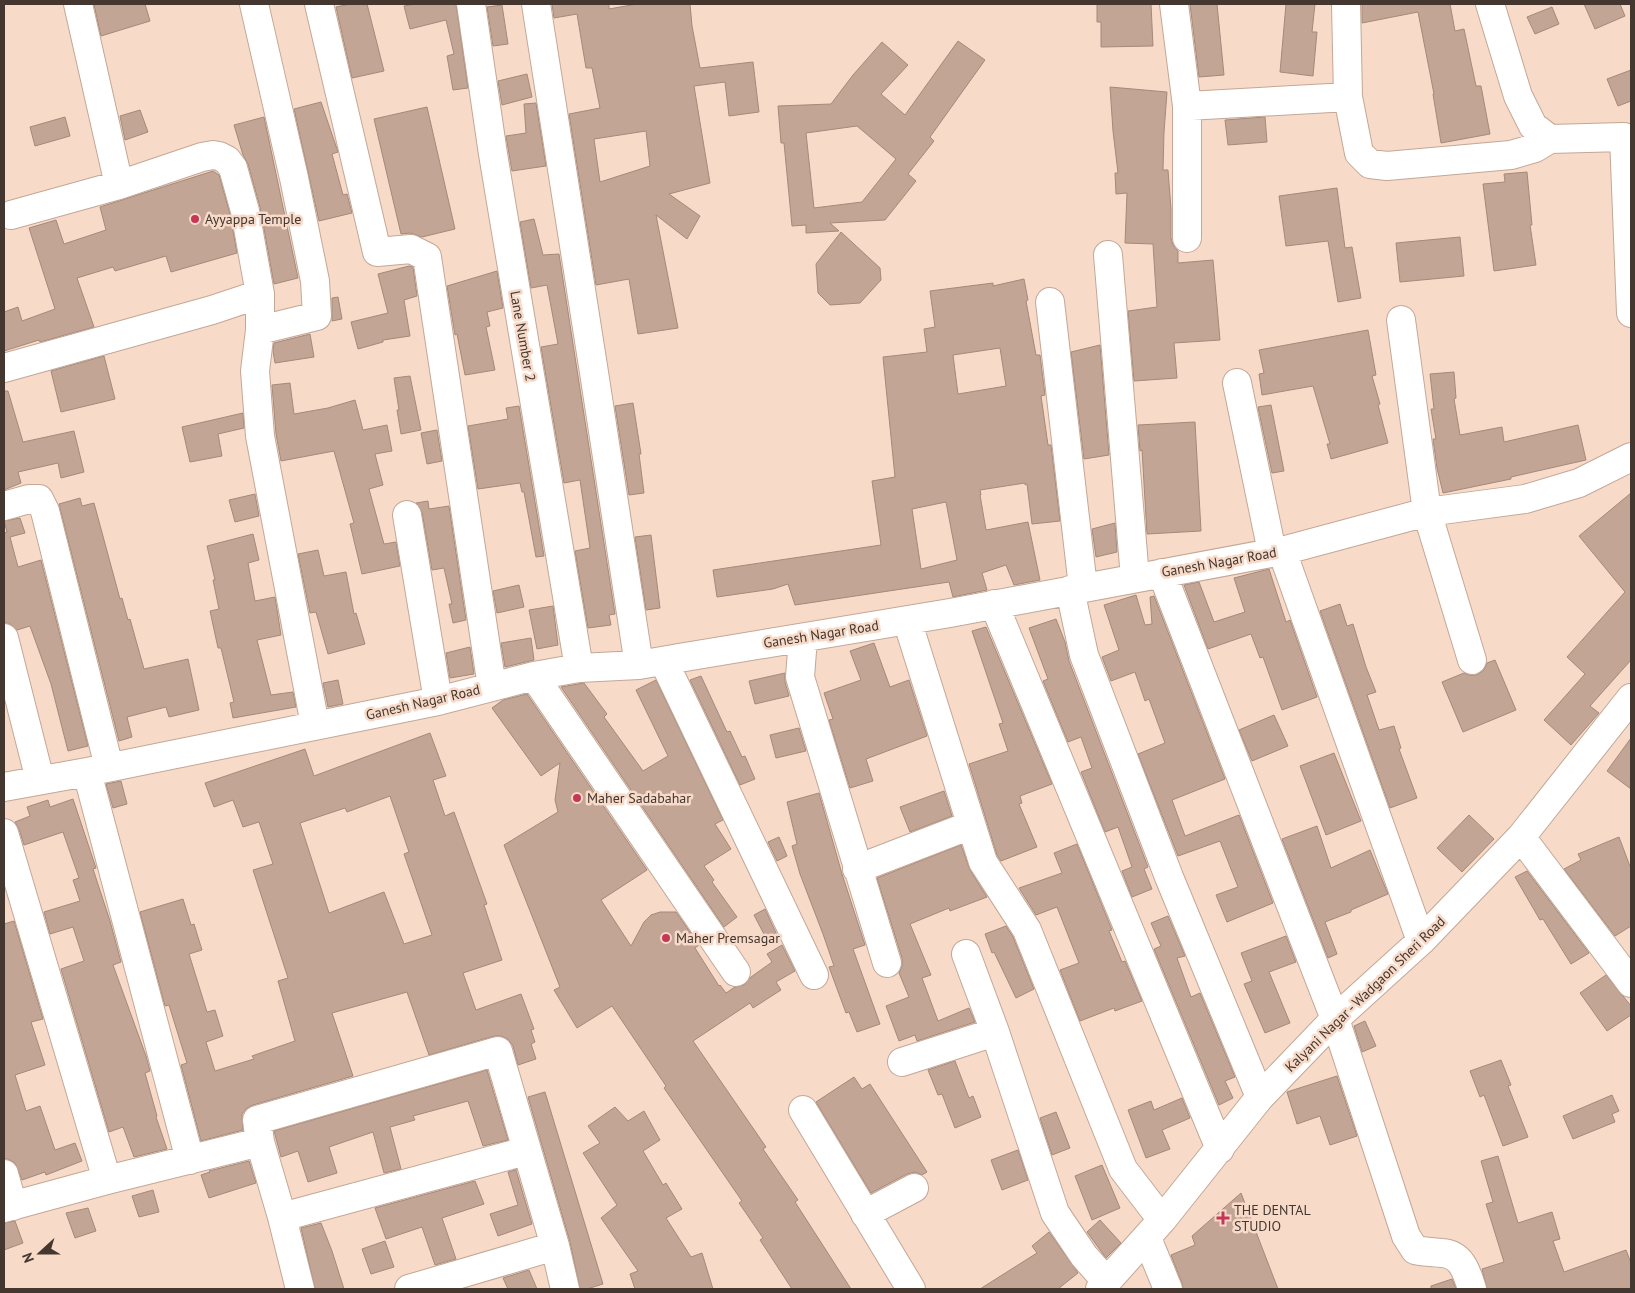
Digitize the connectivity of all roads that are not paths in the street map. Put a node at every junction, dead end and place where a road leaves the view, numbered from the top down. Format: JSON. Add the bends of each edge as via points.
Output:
{"nodes":[{"id":1,"x":78,"y":4,"type":"edge"},
{"id":2,"x":254,"y":4,"type":"edge"},
{"id":3,"x":319,"y":4,"type":"edge"},
{"id":4,"x":471,"y":4,"type":"edge"},
{"id":5,"x":536,"y":4,"type":"edge"},
{"id":6,"x":1174,"y":4,"type":"edge"},
{"id":7,"x":1346,"y":4,"type":"edge"},
{"id":8,"x":1490,"y":4,"type":"edge"},
{"id":9,"x":1348,"y":97,"type":"junction"},
{"id":10,"x":1187,"y":106,"type":"junction"},
{"id":11,"x":1628,"y":136,"type":"edge"},
{"id":12,"x":1550,"y":139,"type":"junction"},
{"id":13,"x":120,"y":185,"type":"junction"},
{"id":14,"x":11,"y":215,"type":"dead end"},
{"id":15,"x":1187,"y":238,"type":"dead end"},
{"id":16,"x":1108,"y":255,"type":"dead end"},
{"id":17,"x":260,"y":294,"type":"junction"},
{"id":18,"x":1050,"y":302,"type":"dead end"},
{"id":19,"x":1631,"y":313,"type":"edge"},
{"id":20,"x":1401,"y":320,"type":"dead end"},
{"id":21,"x":260,"y":330,"type":"junction"},
{"id":22,"x":4,"y":368,"type":"edge"},
{"id":23,"x":1237,"y":383,"type":"dead end"},
{"id":24,"x":1631,"y":457,"type":"edge"},
{"id":25,"x":4,"y":506,"type":"edge"},
{"id":26,"x":1426,"y":512,"type":"junction"},
{"id":27,"x":407,"y":514,"type":"dead end"},
{"id":28,"x":1277,"y":552,"type":"junction"},
{"id":29,"x":1162,"y":573,"type":"junction"},
{"id":30,"x":1135,"y":578,"type":"junction"},
{"id":31,"x":1077,"y":589,"type":"junction"},
{"id":32,"x":994,"y":604,"type":"junction"},
{"id":33,"x":907,"y":620,"type":"junction"},
{"id":34,"x":4,"y":638,"type":"edge"},
{"id":35,"x":803,"y":638,"type":"junction"},
{"id":36,"x":1472,"y":660,"type":"dead end"},
{"id":37,"x":652,"y":663,"type":"junction"},
{"id":38,"x":579,"y":668,"type":"junction"},
{"id":39,"x":534,"y":676,"type":"junction"},
{"id":40,"x":492,"y":686,"type":"junction"},
{"id":41,"x":438,"y":701,"type":"junction"},
{"id":42,"x":1631,"y":701,"type":"edge"},
{"id":43,"x":315,"y":725,"type":"junction"},
{"id":44,"x":98,"y":769,"type":"junction"},
{"id":45,"x":40,"y":780,"type":"junction"},
{"id":46,"x":4,"y":787,"type":"edge"},
{"id":47,"x":971,"y":825,"type":"junction"},
{"id":48,"x":4,"y":833,"type":"edge"},
{"id":49,"x":1521,"y":837,"type":"junction"},
{"id":50,"x":857,"y":869,"type":"junction"},
{"id":51,"x":1421,"y":941,"type":"junction"},
{"id":52,"x":966,"y":954,"type":"dead end"},
{"id":53,"x":886,"y":963,"type":"dead end"},
{"id":54,"x":736,"y":972,"type":"dead end"},
{"id":55,"x":814,"y":975,"type":"dead end"},
{"id":56,"x":1631,"y":983,"type":"edge"},
{"id":57,"x":1335,"y":1019,"type":"junction"},
{"id":58,"x":994,"y":1032,"type":"junction"},
{"id":59,"x":902,"y":1062,"type":"dead end"},
{"id":60,"x":1260,"y":1097,"type":"junction"},
{"id":61,"x":803,"y":1110,"type":"dead end"},
{"id":62,"x":260,"y":1142,"type":"junction"},
{"id":63,"x":1220,"y":1148,"type":"junction"},
{"id":64,"x":526,"y":1151,"type":"junction"},
{"id":65,"x":190,"y":1160,"type":"junction"},
{"id":66,"x":4,"y":1174,"type":"edge"},
{"id":67,"x":107,"y":1180,"type":"junction"},
{"id":68,"x":914,"y":1188,"type":"dead end"},
{"id":69,"x":8,"y":1207,"type":"edge"},
{"id":70,"x":865,"y":1214,"type":"junction"},
{"id":71,"x":282,"y":1217,"type":"junction"},
{"id":72,"x":1155,"y":1229,"type":"junction"},
{"id":73,"x":555,"y":1246,"type":"junction"},
{"id":74,"x":1103,"y":1286,"type":"edge"},
{"id":75,"x":300,"y":1289,"type":"edge"},
{"id":76,"x":409,"y":1289,"type":"edge"},
{"id":77,"x":565,"y":1289,"type":"edge"},
{"id":78,"x":911,"y":1289,"type":"edge"},
{"id":79,"x":1168,"y":1289,"type":"edge"},
{"id":80,"x":1472,"y":1289,"type":"edge"}],
"edges":[{"from":1,"to":13,"type":"street"},
{"from":2,"to":21,"type":"street","via":[[313,271],[317,316]]},
{"from":3,"to":40,"type":"street","via":[[377,252],[411,249],[427,258]]},
{"from":4,"to":38,"type":"street","name":"Lane Number 2"},
{"from":5,"to":37,"type":"street","via":[[592,356]]},
{"from":6,"to":10,"type":"street"},
{"from":7,"to":9,"type":"street"},
{"from":8,"to":12,"type":"street","via":[[1518,96],[1533,126]]},
{"from":9,"to":10,"type":"street"},
{"from":9,"to":12,"type":"street","via":[[1359,153],[1370,164],[1387,166],[1511,155],[1535,148]]},
{"from":10,"to":15,"type":"street"},
{"from":11,"to":12,"type":"street"},
{"from":11,"to":19,"type":"street"},
{"from":13,"to":14,"type":"street"},
{"from":13,"to":17,"type":"street","via":[[202,157],[213,155],[227,160],[233,168],[245,211]]},
{"from":16,"to":30,"type":"street"},
{"from":17,"to":21,"type":"street"},
{"from":17,"to":22,"type":"street"},
{"from":18,"to":31,"type":"street"},
{"from":20,"to":26,"type":"street"},
{"from":21,"to":43,"type":"street","via":[[255,371],[260,436]]},
{"from":23,"to":28,"type":"street"},
{"from":24,"to":26,"type":"street","name":"Ganesh Nagar Road","via":[[1579,483],[1524,499]]},
{"from":25,"to":44,"type":"street","via":[[39,499],[45,511]]},
{"from":26,"to":28,"type":"street","name":"Ganesh Nagar Road"},
{"from":26,"to":36,"type":"street"},
{"from":27,"to":41,"type":"street"},
{"from":28,"to":29,"type":"street","name":"Ganesh Nagar Road"},
{"from":28,"to":51,"type":"street"},
{"from":29,"to":30,"type":"street","name":"Ganesh Nagar Road"},
{"from":29,"to":57,"type":"street"},
{"from":30,"to":31,"type":"street","name":"Ganesh Nagar Road"},
{"from":31,"to":32,"type":"street","name":"Ganesh Nagar Road"},
{"from":31,"to":60,"type":"street","via":[[1084,655],[1169,877]]},
{"from":32,"to":33,"type":"street","name":"Ganesh Nagar Road"},
{"from":32,"to":63,"type":"street"},
{"from":33,"to":35,"type":"street","name":"Ganesh Nagar Road"},
{"from":33,"to":47,"type":"street"},
{"from":34,"to":45,"type":"street"},
{"from":35,"to":37,"type":"street","name":"Ganesh Nagar Road"},
{"from":35,"to":50,"type":"street","via":[[800,677]]},
{"from":37,"to":38,"type":"street","name":"Ganesh Nagar Road"},
{"from":37,"to":55,"type":"street"},
{"from":38,"to":39,"type":"street","name":"Ganesh Nagar Road"},
{"from":39,"to":40,"type":"street","name":"Ganesh Nagar Road"},
{"from":39,"to":54,"type":"street"},
{"from":40,"to":41,"type":"street","name":"Ganesh Nagar Road"},
{"from":41,"to":43,"type":"street","name":"Ganesh Nagar Road"},
{"from":42,"to":49,"type":"street","name":"Kalyani Nagar - Wadgaon Sheri Road"},
{"from":43,"to":44,"type":"street","name":"Ganesh Nagar Road"},
{"from":44,"to":45,"type":"street","name":"Ganesh Nagar Road"},
{"from":44,"to":65,"type":"street"},
{"from":45,"to":46,"type":"street","name":"Ganesh Nagar Road"},
{"from":47,"to":50,"type":"street"},
{"from":47,"to":72,"type":"street","via":[[982,862],[1027,930],[1123,1169]]},
{"from":48,"to":67,"type":"street"},
{"from":49,"to":51,"type":"street","name":"Kalyani Nagar - Wadgaon Sheri Road"},
{"from":49,"to":56,"type":"street"},
{"from":50,"to":53,"type":"street"},
{"from":51,"to":57,"type":"street","name":"Kalyani Nagar - Wadgaon Sheri Road"},
{"from":52,"to":58,"type":"street"},
{"from":57,"to":60,"type":"street","name":"Kalyani Nagar - Wadgaon Sheri Road"},
{"from":57,"to":80,"type":"street","via":[[1406,1236],[1415,1250],[1455,1257],[1465,1268]]},
{"from":58,"to":59,"type":"street"},
{"from":58,"to":74,"type":"street","via":[[1055,1213]]},
{"from":60,"to":63,"type":"street","name":"Kalyani Nagar - Wadgaon Sheri Road"},
{"from":61,"to":70,"type":"street"},
{"from":62,"to":64,"type":"street","via":[[257,1120],[498,1051]]},
{"from":62,"to":65,"type":"street"},
{"from":62,"to":71,"type":"street"},
{"from":63,"to":72,"type":"street","name":"Kalyani Nagar - Wadgaon Sheri Road"},
{"from":64,"to":71,"type":"street"},
{"from":64,"to":73,"type":"street"},
{"from":65,"to":67,"type":"street"},
{"from":66,"to":69,"type":"street"},
{"from":67,"to":69,"type":"street"},
{"from":68,"to":70,"type":"street"},
{"from":70,"to":78,"type":"street"},
{"from":71,"to":75,"type":"street"},
{"from":72,"to":74,"type":"street","name":"Kalyani Nagar - Wadgaon Sheri Road"},
{"from":72,"to":79,"type":"street"},
{"from":73,"to":76,"type":"street"},
{"from":73,"to":77,"type":"street"}]}
